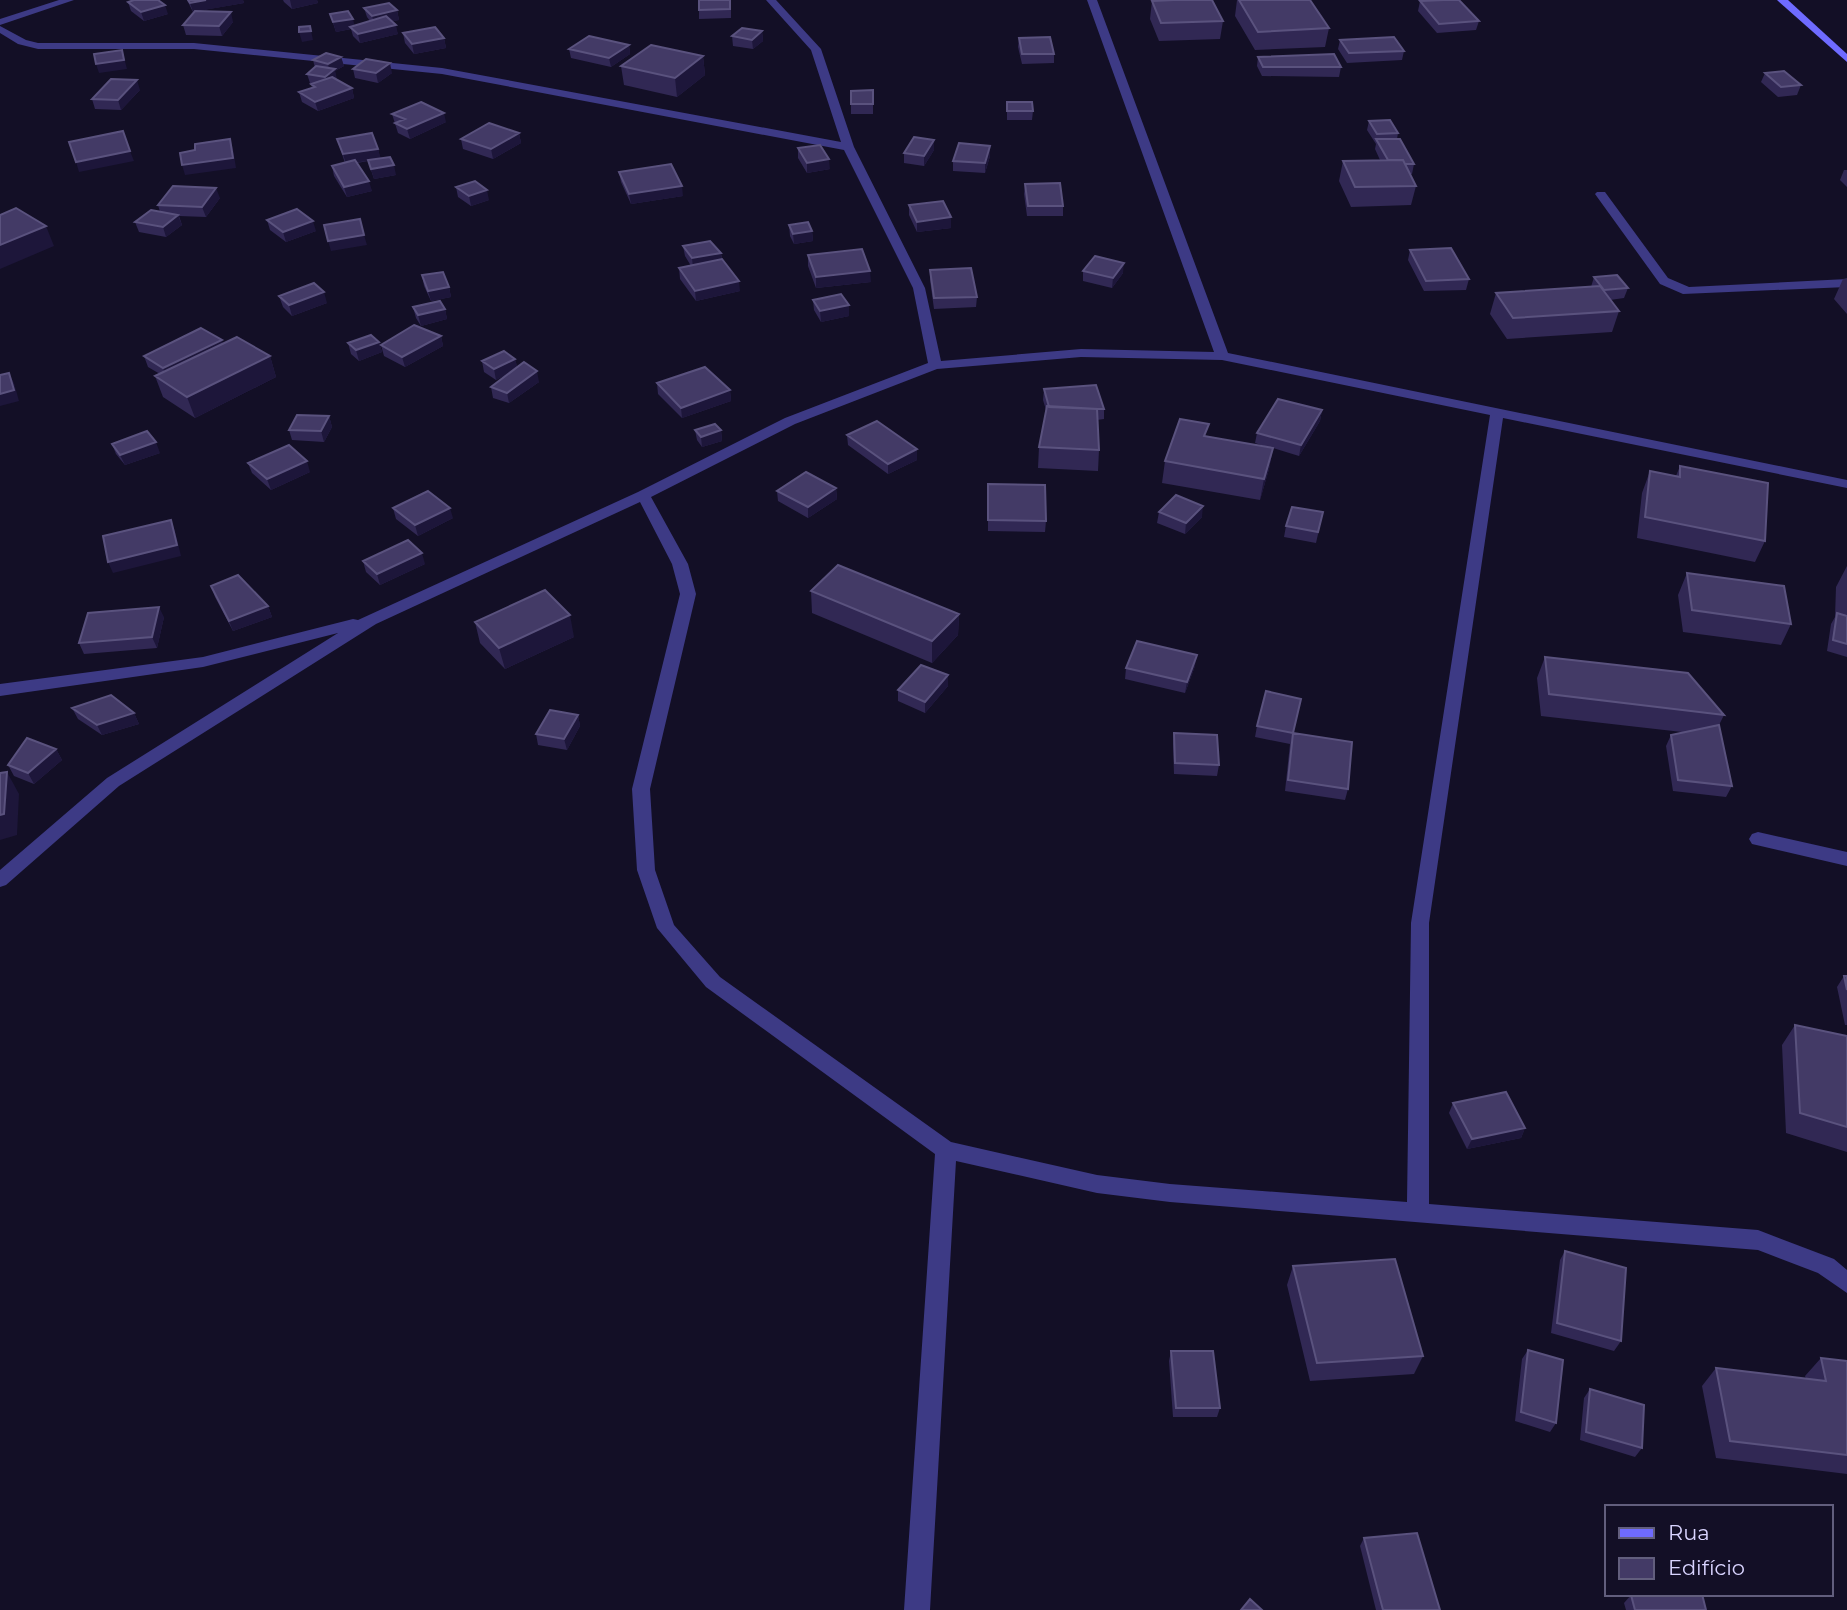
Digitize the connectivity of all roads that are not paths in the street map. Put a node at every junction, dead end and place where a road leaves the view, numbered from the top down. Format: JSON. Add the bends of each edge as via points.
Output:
{"nodes":[{"id":1,"x":69,"y":0,"type":"edge"},
{"id":2,"x":771,"y":0,"type":"edge"},
{"id":3,"x":1092,"y":0,"type":"edge"},
{"id":4,"x":1782,"y":0,"type":"edge"},
{"id":5,"x":0,"y":22,"type":"edge"},
{"id":6,"x":0,"y":29,"type":"edge"},
{"id":7,"x":1847,"y":59,"type":"edge"},
{"id":8,"x":848,"y":148,"type":"junction"},
{"id":9,"x":1601,"y":194,"type":"dead end"},
{"id":10,"x":1847,"y":283,"type":"edge"},
{"id":11,"x":1222,"y":356,"type":"junction"},
{"id":12,"x":935,"y":365,"type":"junction"},
{"id":13,"x":1497,"y":413,"type":"junction"},
{"id":14,"x":1847,"y":484,"type":"edge"},
{"id":15,"x":643,"y":495,"type":"junction"},
{"id":16,"x":370,"y":620,"type":"junction"},
{"id":17,"x":0,"y":690,"type":"edge"},
{"id":18,"x":1758,"y":839,"type":"dead end"},
{"id":19,"x":1847,"y":859,"type":"edge"},
{"id":20,"x":0,"y":880,"type":"edge"},
{"id":21,"x":946,"y":1150,"type":"junction"},
{"id":22,"x":1418,"y":1213,"type":"junction"},
{"id":23,"x":1847,"y":1283,"type":"edge"},
{"id":24,"x":916,"y":1610,"type":"edge"}],
"edges":[{"from":1,"to":5,"type":"street"},
{"from":2,"to":8,"type":"street","via":[[816,49]]},
{"from":3,"to":11,"type":"street"},
{"from":4,"to":7,"type":"street"},
{"from":6,"to":8,"type":"street","via":[[38,46],[194,46],[442,71]]},
{"from":8,"to":12,"type":"street","via":[[919,288]]},
{"from":9,"to":10,"type":"street","via":[[1650,263],[1674,288]]},
{"from":11,"to":12,"type":"street","via":[[1081,353]]},
{"from":11,"to":13,"type":"street"},
{"from":12,"to":15,"type":"street","via":[[790,421]]},
{"from":13,"to":14,"type":"street"},
{"from":13,"to":22,"type":"street","via":[[1420,923]]},
{"from":15,"to":16,"type":"street"},
{"from":15,"to":21,"type":"street","via":[[680,564],[688,594],[641,789],[646,870],[666,928],[713,982]]},
{"from":16,"to":17,"type":"street","via":[[203,662]]},
{"from":16,"to":20,"type":"street","via":[[113,782]]},
{"from":18,"to":19,"type":"street"},
{"from":21,"to":22,"type":"street","via":[[1097,1184]]},
{"from":21,"to":24,"type":"street"},
{"from":22,"to":23,"type":"street","via":[[1758,1240],[1826,1266]]}]}
